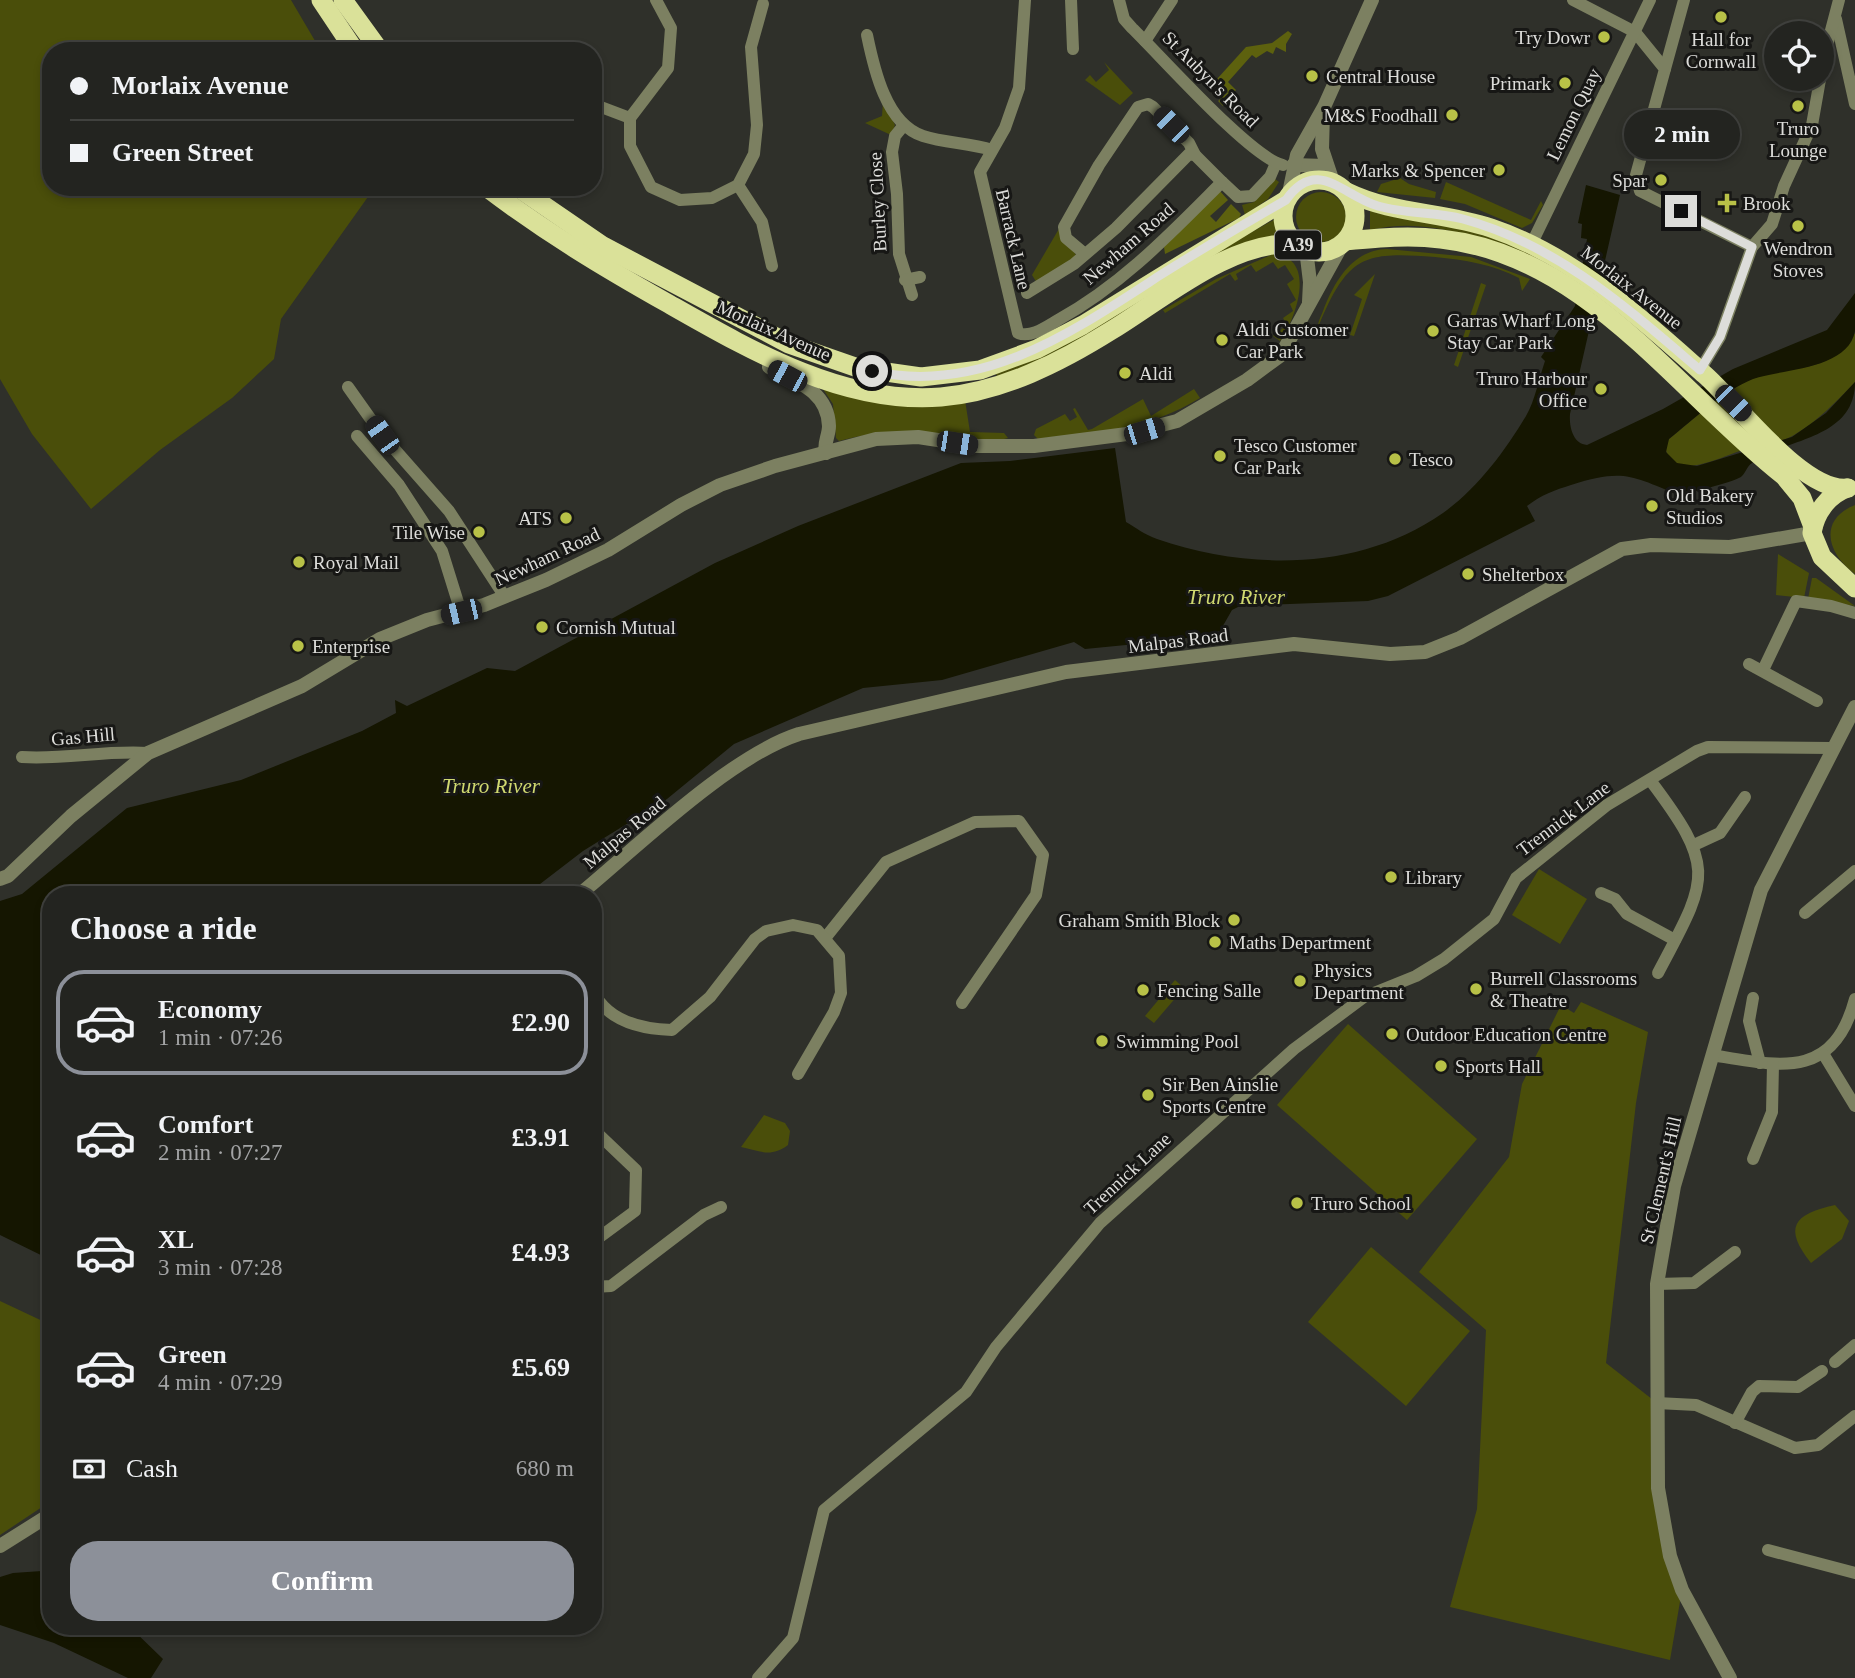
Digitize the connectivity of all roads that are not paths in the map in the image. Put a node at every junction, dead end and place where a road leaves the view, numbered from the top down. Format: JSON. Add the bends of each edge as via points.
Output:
{"nodes":[{"id":1,"x":321,"y":0,"type":"edge"},
{"id":2,"x":343,"y":0,"type":"edge"},
{"id":3,"x":656,"y":0,"type":"edge"},
{"id":4,"x":1026,"y":0,"type":"edge"},
{"id":5,"x":1071,"y":0,"type":"edge"},
{"id":6,"x":1119,"y":0,"type":"edge"},
{"id":7,"x":1172,"y":0,"type":"edge"},
{"id":8,"x":1372,"y":0,"type":"edge"},
{"id":9,"x":1573,"y":0,"type":"edge"},
{"id":10,"x":1650,"y":0,"type":"edge"},
{"id":11,"x":1684,"y":0,"type":"edge"},
{"id":12,"x":1839,"y":0,"type":"edge"},
{"id":13,"x":763,"y":4,"type":"dead end"},
{"id":14,"x":1836,"y":18,"type":"junction"},
{"id":15,"x":1635,"y":32,"type":"junction"},
{"id":16,"x":867,"y":36,"type":"dead end"},
{"id":17,"x":1145,"y":41,"type":"junction"},
{"id":18,"x":349,"y":42,"type":"edge"},
{"id":19,"x":373,"y":42,"type":"edge"},
{"id":20,"x":1073,"y":49,"type":"dead end"},
{"id":21,"x":1665,"y":69,"type":"junction"},
{"id":22,"x":1855,"y":104,"type":"edge"},
{"id":23,"x":602,"y":107,"type":"edge"},
{"id":24,"x":1324,"y":107,"type":"junction"},
{"id":25,"x":630,"y":118,"type":"junction"},
{"id":26,"x":904,"y":125,"type":"junction"},
{"id":27,"x":992,"y":150,"type":"junction"},
{"id":28,"x":1195,"y":155,"type":"junction"},
{"id":29,"x":1276,"y":163,"type":"junction"},
{"id":30,"x":1293,"y":165,"type":"junction"},
{"id":31,"x":1335,"y":180,"type":"junction"},
{"id":32,"x":1222,"y":182,"type":"junction"},
{"id":33,"x":738,"y":185,"type":"junction"},
{"id":34,"x":498,"y":196,"type":"edge"},
{"id":35,"x":530,"y":196,"type":"edge"},
{"id":36,"x":1287,"y":199,"type":"junction"},
{"id":37,"x":1344,"y":242,"type":"junction"},
{"id":38,"x":1531,"y":245,"type":"junction"},
{"id":39,"x":1301,"y":247,"type":"junction"},
{"id":40,"x":1752,"y":247,"type":"junction"},
{"id":41,"x":1085,"y":254,"type":"junction"},
{"id":42,"x":772,"y":266,"type":"dead end"},
{"id":43,"x":920,"y":276,"type":"dead end"},
{"id":44,"x":905,"y":280,"type":"junction"},
{"id":45,"x":1027,"y":293,"type":"dead end"},
{"id":46,"x":912,"y":295,"type":"dead end"},
{"id":47,"x":1307,"y":310,"type":"junction"},
{"id":48,"x":1015,"y":328,"type":"joint"},
{"id":49,"x":722,"y":332,"type":"junction"},
{"id":50,"x":1703,"y":373,"type":"junction"},
{"id":51,"x":348,"y":387,"type":"dead end"},
{"id":52,"x":357,"y":436,"type":"dead end"},
{"id":53,"x":826,"y":453,"type":"junction"},
{"id":54,"x":1789,"y":469,"type":"junction"},
{"id":55,"x":1851,"y":487,"type":"edge"},
{"id":56,"x":1813,"y":530,"type":"junction"},
{"id":57,"x":1855,"y":588,"type":"edge"},
{"id":58,"x":505,"y":597,"type":"junction"},
{"id":59,"x":461,"y":612,"type":"junction"},
{"id":60,"x":1855,"y":613,"type":"edge"},
{"id":61,"x":1749,"y":664,"type":"dead end"},
{"id":62,"x":1763,"y":670,"type":"junction"},
{"id":63,"x":1817,"y":701,"type":"dead end"},
{"id":64,"x":1855,"y":707,"type":"edge"},
{"id":65,"x":1832,"y":748,"type":"junction"},
{"id":66,"x":148,"y":753,"type":"junction"},
{"id":67,"x":22,"y":757,"type":"dead end"},
{"id":68,"x":1650,"y":780,"type":"junction"},
{"id":69,"x":1745,"y":797,"type":"dead end"},
{"id":70,"x":1694,"y":845,"type":"junction"},
{"id":71,"x":1855,"y":872,"type":"edge"},
{"id":72,"x":0,"y":879,"type":"edge"},
{"id":73,"x":590,"y":886,"type":"edge"},
{"id":74,"x":1604,"y":899,"type":"dead end"},
{"id":75,"x":1805,"y":913,"type":"dead end"},
{"id":76,"x":826,"y":937,"type":"junction"},
{"id":77,"x":1675,"y":940,"type":"junction"},
{"id":78,"x":1658,"y":973,"type":"dead end"},
{"id":79,"x":1752,"y":998,"type":"dead end"},
{"id":80,"x":1855,"y":999,"type":"edge"},
{"id":81,"x":962,"y":1003,"type":"dead end"},
{"id":82,"x":602,"y":1006,"type":"edge"},
{"id":83,"x":1712,"y":1055,"type":"junction"},
{"id":84,"x":1824,"y":1055,"type":"junction"},
{"id":85,"x":1766,"y":1064,"type":"junction"},
{"id":86,"x":798,"y":1074,"type":"dead end"},
{"id":87,"x":1855,"y":1106,"type":"edge"},
{"id":88,"x":602,"y":1138,"type":"edge"},
{"id":89,"x":1753,"y":1159,"type":"dead end"},
{"id":90,"x":721,"y":1207,"type":"dead end"},
{"id":91,"x":602,"y":1236,"type":"edge"},
{"id":92,"x":1735,"y":1252,"type":"dead end"},
{"id":93,"x":1657,"y":1284,"type":"junction"},
{"id":94,"x":602,"y":1286,"type":"edge"},
{"id":95,"x":1855,"y":1345,"type":"edge"},
{"id":96,"x":1835,"y":1362,"type":"dead end"},
{"id":97,"x":1822,"y":1371,"type":"dead end"},
{"id":98,"x":1657,"y":1403,"type":"junction"},
{"id":99,"x":1855,"y":1416,"type":"edge"},
{"id":100,"x":1735,"y":1423,"type":"junction"},
{"id":101,"x":42,"y":1520,"type":"edge"},
{"id":102,"x":0,"y":1546,"type":"edge"},
{"id":103,"x":1768,"y":1550,"type":"dead end"},
{"id":104,"x":1855,"y":1573,"type":"edge"},
{"id":105,"x":758,"y":1678,"type":"edge"},
{"id":106,"x":1730,"y":1678,"type":"edge"}],
"edges":[{"from":1,"to":18,"type":"highway"},
{"from":2,"to":19,"type":"highway"},
{"from":3,"to":25,"type":"street","via":[[670,28],[668,68]]},
{"from":4,"to":27,"type":"street","name":"Barrack Lane","via":[[1019,88],[1010,119]]},
{"from":5,"to":20,"type":"street"},
{"from":6,"to":17,"type":"street","name":"St Aubyn's Road","via":[[1124,19]]},
{"from":7,"to":17,"type":"street"},
{"from":8,"to":24,"type":"street"},
{"from":9,"to":15,"type":"street"},
{"from":10,"to":15,"type":"street","name":"Lemon Quay"},
{"from":11,"to":21,"type":"street"},
{"from":12,"to":14,"type":"street"},
{"from":13,"to":33,"type":"street","via":[[751,47],[757,125],[754,154]]},
{"from":14,"to":22,"type":"street"},
{"from":14,"to":40,"type":"street","via":[[1812,125],[1773,221]]},
{"from":15,"to":21,"type":"street"},
{"from":15,"to":38,"type":"street","name":"Lemon Quay"},
{"from":16,"to":26,"type":"street","via":[[888,100]]},
{"from":17,"to":29,"type":"street","name":"St Aubyn's Road","via":[[1240,136]]},
{"from":21,"to":40,"type":"street","via":[[1636,175],[1639,188]]},
{"from":23,"to":25,"type":"street"},
{"from":24,"to":30,"type":"street"},
{"from":24,"to":31,"type":"street","via":[[1322,141]]},
{"from":25,"to":33,"type":"street","via":[[630,146],[651,187],[680,200],[712,198]]},
{"from":26,"to":27,"type":"street","via":[[925,136]]},
{"from":26,"to":44,"type":"street","name":"Burley Close","via":[[895,136],[892,152],[897,239]]},
{"from":27,"to":48,"type":"street","name":"Barrack Lane","via":[[981,167],[980,179]]},
{"from":28,"to":32,"type":"street","name":"Newham Road"},
{"from":28,"to":41,"type":"street","name":"Newham Road","via":[[1187,155]]},
{"from":28,"to":41,"type":"street","name":"Newham Road","via":[[1153,107],[1139,107],[1098,165],[1064,227],[1066,238]]},
{"from":29,"to":30,"type":"street","name":"St Aubyn's Road"},
{"from":29,"to":32,"type":"street","name":"Newham Road","via":[[1270,177],[1249,198],[1238,197]]},
{"from":30,"to":31,"type":"street"},
{"from":30,"to":36,"type":"street"},
{"from":31,"to":36,"type":"highway","number":"A39","via":[[1310,180]]},
{"from":31,"to":37,"type":"highway","number":"A39","via":[[1356,217]]},
{"from":31,"to":38,"type":"highway","name":"Morlaix Avenue","number":"A39","via":[[1378,206],[1461,219]]},
{"from":32,"to":48,"type":"street","name":"Newham Road","via":[[1157,248],[1107,290],[1030,334],[1021,335]]},
{"from":33,"to":42,"type":"street","via":[[762,222]]},
{"from":34,"to":49,"type":"highway","name":"Morlaix Avenue","number":"A39","via":[[561,242]]},
{"from":35,"to":36,"type":"highway","name":"Morlaix Avenue","number":"A39","via":[[603,246],[789,345],[858,368],[921,377],[980,370],[1037,349]]},
{"from":36,"to":39,"type":"highway","number":"A39","via":[[1283,220]]},
{"from":37,"to":39,"type":"highway","number":"A39","via":[[1330,251]]},
{"from":37,"to":47,"type":"street","name":"Newham Road"},
{"from":37,"to":54,"type":"highway","name":"Morlaix Avenue","number":"A39","via":[[1404,236],[1465,243],[1519,260],[1599,311]]},
{"from":38,"to":50,"type":"highway","name":"Morlaix Avenue","number":"A39","via":[[1604,289]]},
{"from":39,"to":47,"type":"street","via":[[1310,282]]},
{"from":39,"to":49,"type":"highway","name":"Morlaix Avenue","number":"A39","via":[[1281,242],[1230,259],[1075,352],[1001,384],[962,394],[899,396],[849,386],[779,361]]},
{"from":40,"to":50,"type":"street"},
{"from":41,"to":45,"type":"street","name":"Newham Road"},
{"from":43,"to":44,"type":"street"},
{"from":44,"to":46,"type":"street","name":"Burley Close"},
{"from":47,"to":53,"type":"street","name":"Newham Road","via":[[1275,361],[1177,421],[1128,435],[1046,445],[998,447],[891,437]]},
{"from":49,"to":53,"type":"street","via":[[764,364],[815,393],[828,418]]},
{"from":50,"to":54,"type":"highway","name":"Morlaix Avenue","number":"A39"},
{"from":51,"to":58,"type":"street","via":[[382,435],[449,512]]},
{"from":52,"to":59,"type":"street","via":[[399,485],[442,551]]},
{"from":53,"to":58,"type":"street","name":"Newham Road","via":[[720,485],[608,550]]},
{"from":54,"to":55,"type":"highway","name":"Morlaix Avenue","number":"A39","via":[[1829,487]]},
{"from":54,"to":56,"type":"highway","name":"Morlaix Avenue","number":"A39"},
{"from":55,"to":56,"type":"highway","via":[[1835,493],[1823,506]]},
{"from":56,"to":57,"type":"highway","name":"Morlaix Avenue","via":[[1822,557]]},
{"from":56,"to":73,"type":"street","name":"Malpas Road","via":[[1730,547],[1622,548],[1460,638],[1425,652],[1390,654],[1294,644],[1066,672],[799,734],[709,787]]},
{"from":58,"to":59,"type":"street","name":"Newham Road"},
{"from":59,"to":66,"type":"street","name":"Newham Road","via":[[380,639],[302,687]]},
{"from":60,"to":62,"type":"street","via":[[1796,601]]},
{"from":61,"to":62,"type":"street"},
{"from":62,"to":63,"type":"street"},
{"from":64,"to":65,"type":"street","name":"St Clement's Hill"},
{"from":65,"to":68,"type":"street","name":"Trennick Lane","via":[[1708,747]]},
{"from":65,"to":83,"type":"street","name":"St Clement's Hill","via":[[1760,890]]},
{"from":66,"to":67,"type":"street","name":"Gas Hill"},
{"from":66,"to":72,"type":"street","name":"Newham Road"},
{"from":68,"to":70,"type":"street"},
{"from":68,"to":105,"type":"street","name":"Trennick Lane","via":[[1607,805],[1516,878],[1494,919],[1444,958],[1416,976],[1364,997],[1293,1049],[1100,1223],[996,1347],[966,1392],[824,1510],[793,1638]]},
{"from":69,"to":70,"type":"street","via":[[1720,833]]},
{"from":70,"to":77,"type":"street","via":[[1699,886]]},
{"from":71,"to":75,"type":"street"},
{"from":74,"to":77,"type":"street"},
{"from":76,"to":81,"type":"street","via":[[886,862],[975,822],[1019,821],[1043,855],[1036,895]]},
{"from":76,"to":82,"type":"street","via":[[804,926],[780,925],[766,931],[709,997],[672,1030],[639,1028]]},
{"from":76,"to":86,"type":"street","via":[[839,956],[841,993]]},
{"from":77,"to":78,"type":"street"},
{"from":79,"to":85,"type":"street","via":[[1749,1021]]},
{"from":80,"to":84,"type":"street","via":[[1850,1018]]},
{"from":83,"to":85,"type":"street"},
{"from":83,"to":93,"type":"street","name":"St Clement's Hill","via":[[1674,1186]]},
{"from":84,"to":85,"type":"street","via":[[1789,1065]]},
{"from":84,"to":87,"type":"street"},
{"from":85,"to":89,"type":"street","via":[[1772,1112]]},
{"from":88,"to":91,"type":"street","via":[[636,1170],[635,1212]]},
{"from":90,"to":94,"type":"street","via":[[611,1286]]},
{"from":92,"to":93,"type":"street","via":[[1694,1283]]},
{"from":93,"to":98,"type":"street","name":"St Clement's Hill"},
{"from":95,"to":96,"type":"street"},
{"from":97,"to":100,"type":"street","via":[[1798,1387],[1759,1386]]},
{"from":98,"to":100,"type":"street","via":[[1696,1405]]},
{"from":98,"to":106,"type":"street","name":"St Clement's Hill","via":[[1658,1488],[1670,1556],[1682,1590]]},
{"from":99,"to":100,"type":"street","via":[[1825,1441],[1803,1448],[1787,1447]]},
{"from":101,"to":102,"type":"street"},
{"from":103,"to":104,"type":"street"}]}
